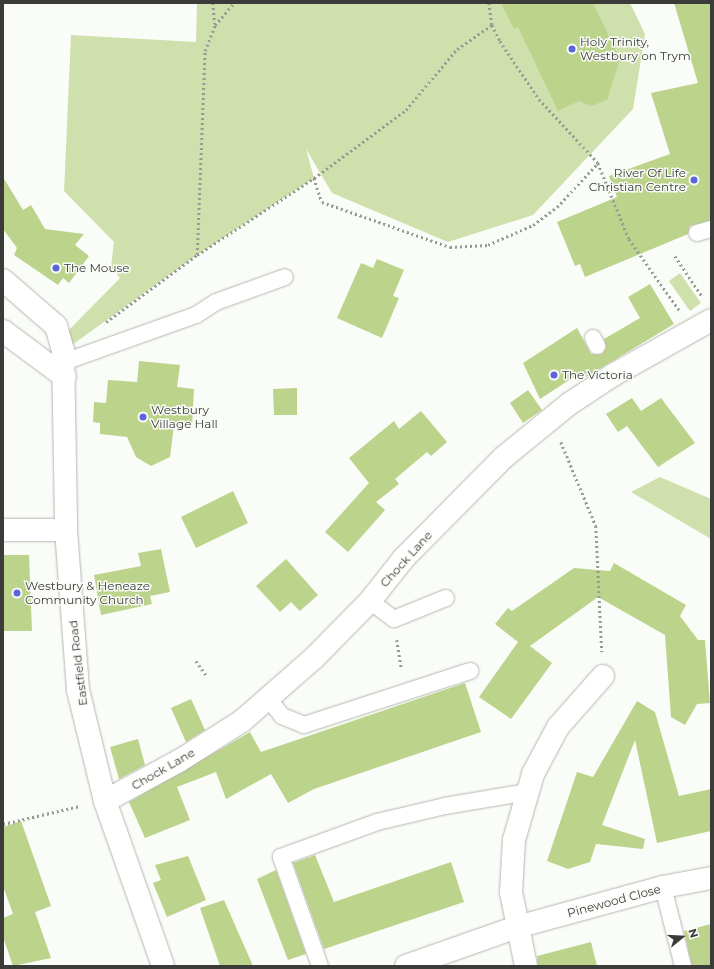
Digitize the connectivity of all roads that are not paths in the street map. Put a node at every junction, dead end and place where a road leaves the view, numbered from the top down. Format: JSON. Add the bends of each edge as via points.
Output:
{"nodes":[{"id":1,"x":285,"y":277,"type":"dead end"},
{"id":2,"x":3,"y":280,"type":"edge"},
{"id":3,"x":704,"y":318,"type":"edge"},
{"id":4,"x":3,"y":331,"type":"edge"},
{"id":5,"x":65,"y":370,"type":"junction"},
{"id":6,"x":3,"y":530,"type":"edge"},
{"id":7,"x":66,"y":530,"type":"junction"},
{"id":8,"x":446,"y":598,"type":"dead end"},
{"id":9,"x":370,"y":601,"type":"junction"},
{"id":10,"x":470,"y":671,"type":"dead end"},
{"id":11,"x":603,"y":676,"type":"road end"},
{"id":12,"x":268,"y":698,"type":"junction"},
{"id":13,"x":528,"y":792,"type":"junction"},
{"id":14,"x":105,"y":801,"type":"junction"},
{"id":15,"x":711,"y":878,"type":"edge"},
{"id":16,"x":663,"y":887,"type":"junction"},
{"id":17,"x":517,"y":927,"type":"junction"},
{"id":18,"x":163,"y":966,"type":"edge"},
{"id":19,"x":320,"y":966,"type":"edge"},
{"id":20,"x":406,"y":966,"type":"edge"},
{"id":21,"x":526,"y":966,"type":"edge"},
{"id":22,"x":683,"y":966,"type":"edge"}],
"edges":[{"from":1,"to":5,"type":"lane","via":[[216,302],[196,315]]},
{"from":2,"to":5,"type":"street","name":"Eastfield Road","via":[[56,326]]},
{"from":3,"to":9,"type":"street","name":"Chock Lane","via":[[610,370],[504,457],[404,558]]},
{"from":4,"to":5,"type":"street"},
{"from":5,"to":7,"type":"street","name":"Eastfield Road"},
{"from":6,"to":7,"type":"street"},
{"from":7,"to":14,"type":"street","name":"Eastfield Road","via":[[78,690]]},
{"from":8,"to":9,"type":"lane","via":[[394,619]]},
{"from":9,"to":12,"type":"street","name":"Chock Lane"},
{"from":10,"to":12,"type":"lane","via":[[304,725],[282,716]]},
{"from":11,"to":13,"type":"street","via":[[558,727],[533,774]]},
{"from":12,"to":14,"type":"street","name":"Chock Lane","via":[[242,721],[179,761]]},
{"from":13,"to":17,"type":"street","via":[[514,840],[511,892]]},
{"from":13,"to":19,"type":"lane","via":[[445,806],[378,822],[281,857]]},
{"from":14,"to":18,"type":"street","name":"Eastfield Road"},
{"from":15,"to":16,"type":"street","name":"Pinewood Close"},
{"from":16,"to":17,"type":"street","name":"Pinewood Close"},
{"from":16,"to":22,"type":"lane"},
{"from":17,"to":20,"type":"street","name":"Pinewood Close"},
{"from":17,"to":21,"type":"street"}]}
